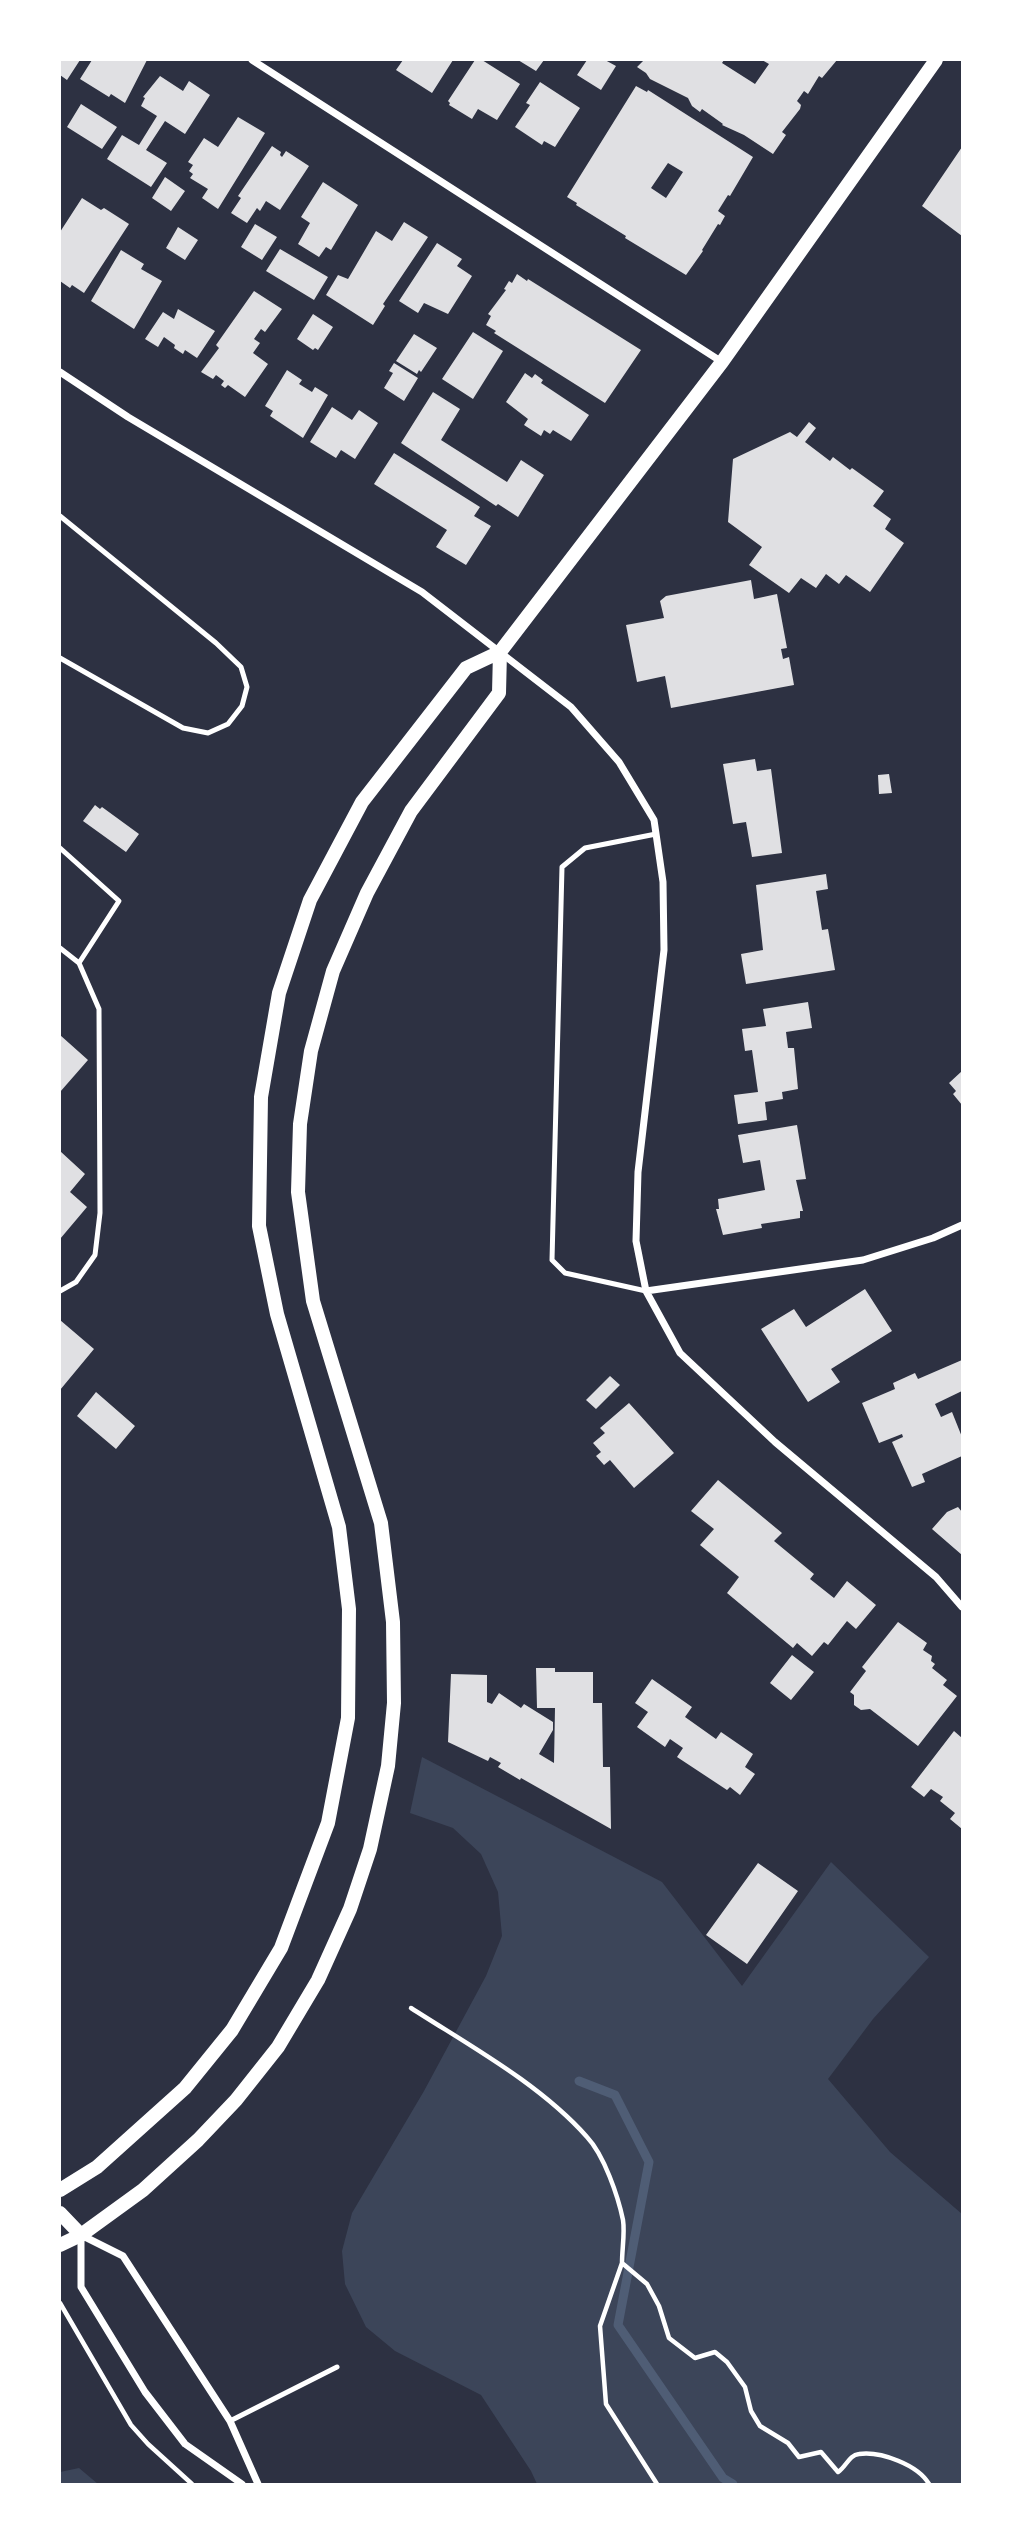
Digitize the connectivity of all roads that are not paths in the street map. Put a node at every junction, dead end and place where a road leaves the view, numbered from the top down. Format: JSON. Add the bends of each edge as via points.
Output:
{"nodes":[{"id":1,"x":252,"y":60,"type":"edge"},
{"id":2,"x":930,"y":62,"type":"edge"},
{"id":3,"x":722,"y":362,"type":"junction"},
{"id":4,"x":60,"y":372,"type":"edge"},
{"id":5,"x":60,"y":516,"type":"edge"},
{"id":6,"x":500,"y":652,"type":"junction"},
{"id":7,"x":60,"y":658,"type":"edge"},
{"id":8,"x":656,"y":834,"type":"junction"},
{"id":9,"x":60,"y":848,"type":"edge"},
{"id":10,"x":60,"y":948,"type":"edge"},
{"id":11,"x":79,"y":962,"type":"junction"},
{"id":12,"x":962,"y":1226,"type":"edge"},
{"id":13,"x":60,"y":1291,"type":"edge"},
{"id":14,"x":646,"y":1291,"type":"junction"},
{"id":15,"x":962,"y":1607,"type":"edge"},
{"id":16,"x":60,"y":2190,"type":"edge"},
{"id":17,"x":60,"y":2213,"type":"edge"},
{"id":18,"x":80,"y":2235,"type":"junction"},
{"id":19,"x":60,"y":2245,"type":"edge"},
{"id":20,"x":337,"y":2367,"type":"dead end"},
{"id":21,"x":230,"y":2421,"type":"junction"},
{"id":22,"x":242,"y":2484,"type":"edge"},
{"id":23,"x":258,"y":2484,"type":"edge"}],
"edges":[{"from":1,"to":3,"type":"street"},
{"from":2,"to":3,"type":"main road"},
{"from":3,"to":6,"type":"main road"},
{"from":4,"to":6,"type":"street","via":[[422,592]]},
{"from":5,"to":7,"type":"lane","via":[[216,643],[241,667],[247,687],[242,706],[228,724],[208,733],[183,728]]},
{"from":6,"to":8,"type":"street","via":[[571,707],[619,762],[654,820]]},
{"from":6,"to":16,"type":"main road","via":[[466,668],[362,802],[310,900],[279,993],[261,1097],[259,1226],[277,1314],[339,1527],[349,1609],[348,1718],[328,1823],[281,1948],[232,2030],[185,2088],[97,2167]]},
{"from":6,"to":18,"type":"main road","via":[[499,693],[411,811],[357,915],[334,971],[311,1052],[300,1124],[298,1192],[313,1301],[381,1523],[393,1622],[394,1703],[388,1766],[370,1849],[318,1980],[278,2048],[198,2140],[143,2190]]},
{"from":8,"to":14,"type":"street","via":[[663,882],[664,950],[638,1172],[636,1241]]},
{"from":8,"to":14,"type":"lane","via":[[585,848],[562,867],[552,1260],[565,1273]]},
{"from":9,"to":11,"type":"lane","via":[[119,901]]},
{"from":10,"to":11,"type":"lane"},
{"from":11,"to":13,"type":"lane","via":[[99,1009],[100,1213],[95,1255],[76,1282]]},
{"from":12,"to":14,"type":"street","via":[[863,1260]]},
{"from":14,"to":15,"type":"street","via":[[680,1353],[775,1442],[936,1577]]},
{"from":17,"to":18,"type":"main road"},
{"from":18,"to":19,"type":"main road"},
{"from":18,"to":21,"type":"street","via":[[123,2256]]},
{"from":18,"to":22,"type":"street","via":[[81,2287],[145,2392],[185,2444]]},
{"from":20,"to":21,"type":"lane"},
{"from":21,"to":23,"type":"street"}]}
